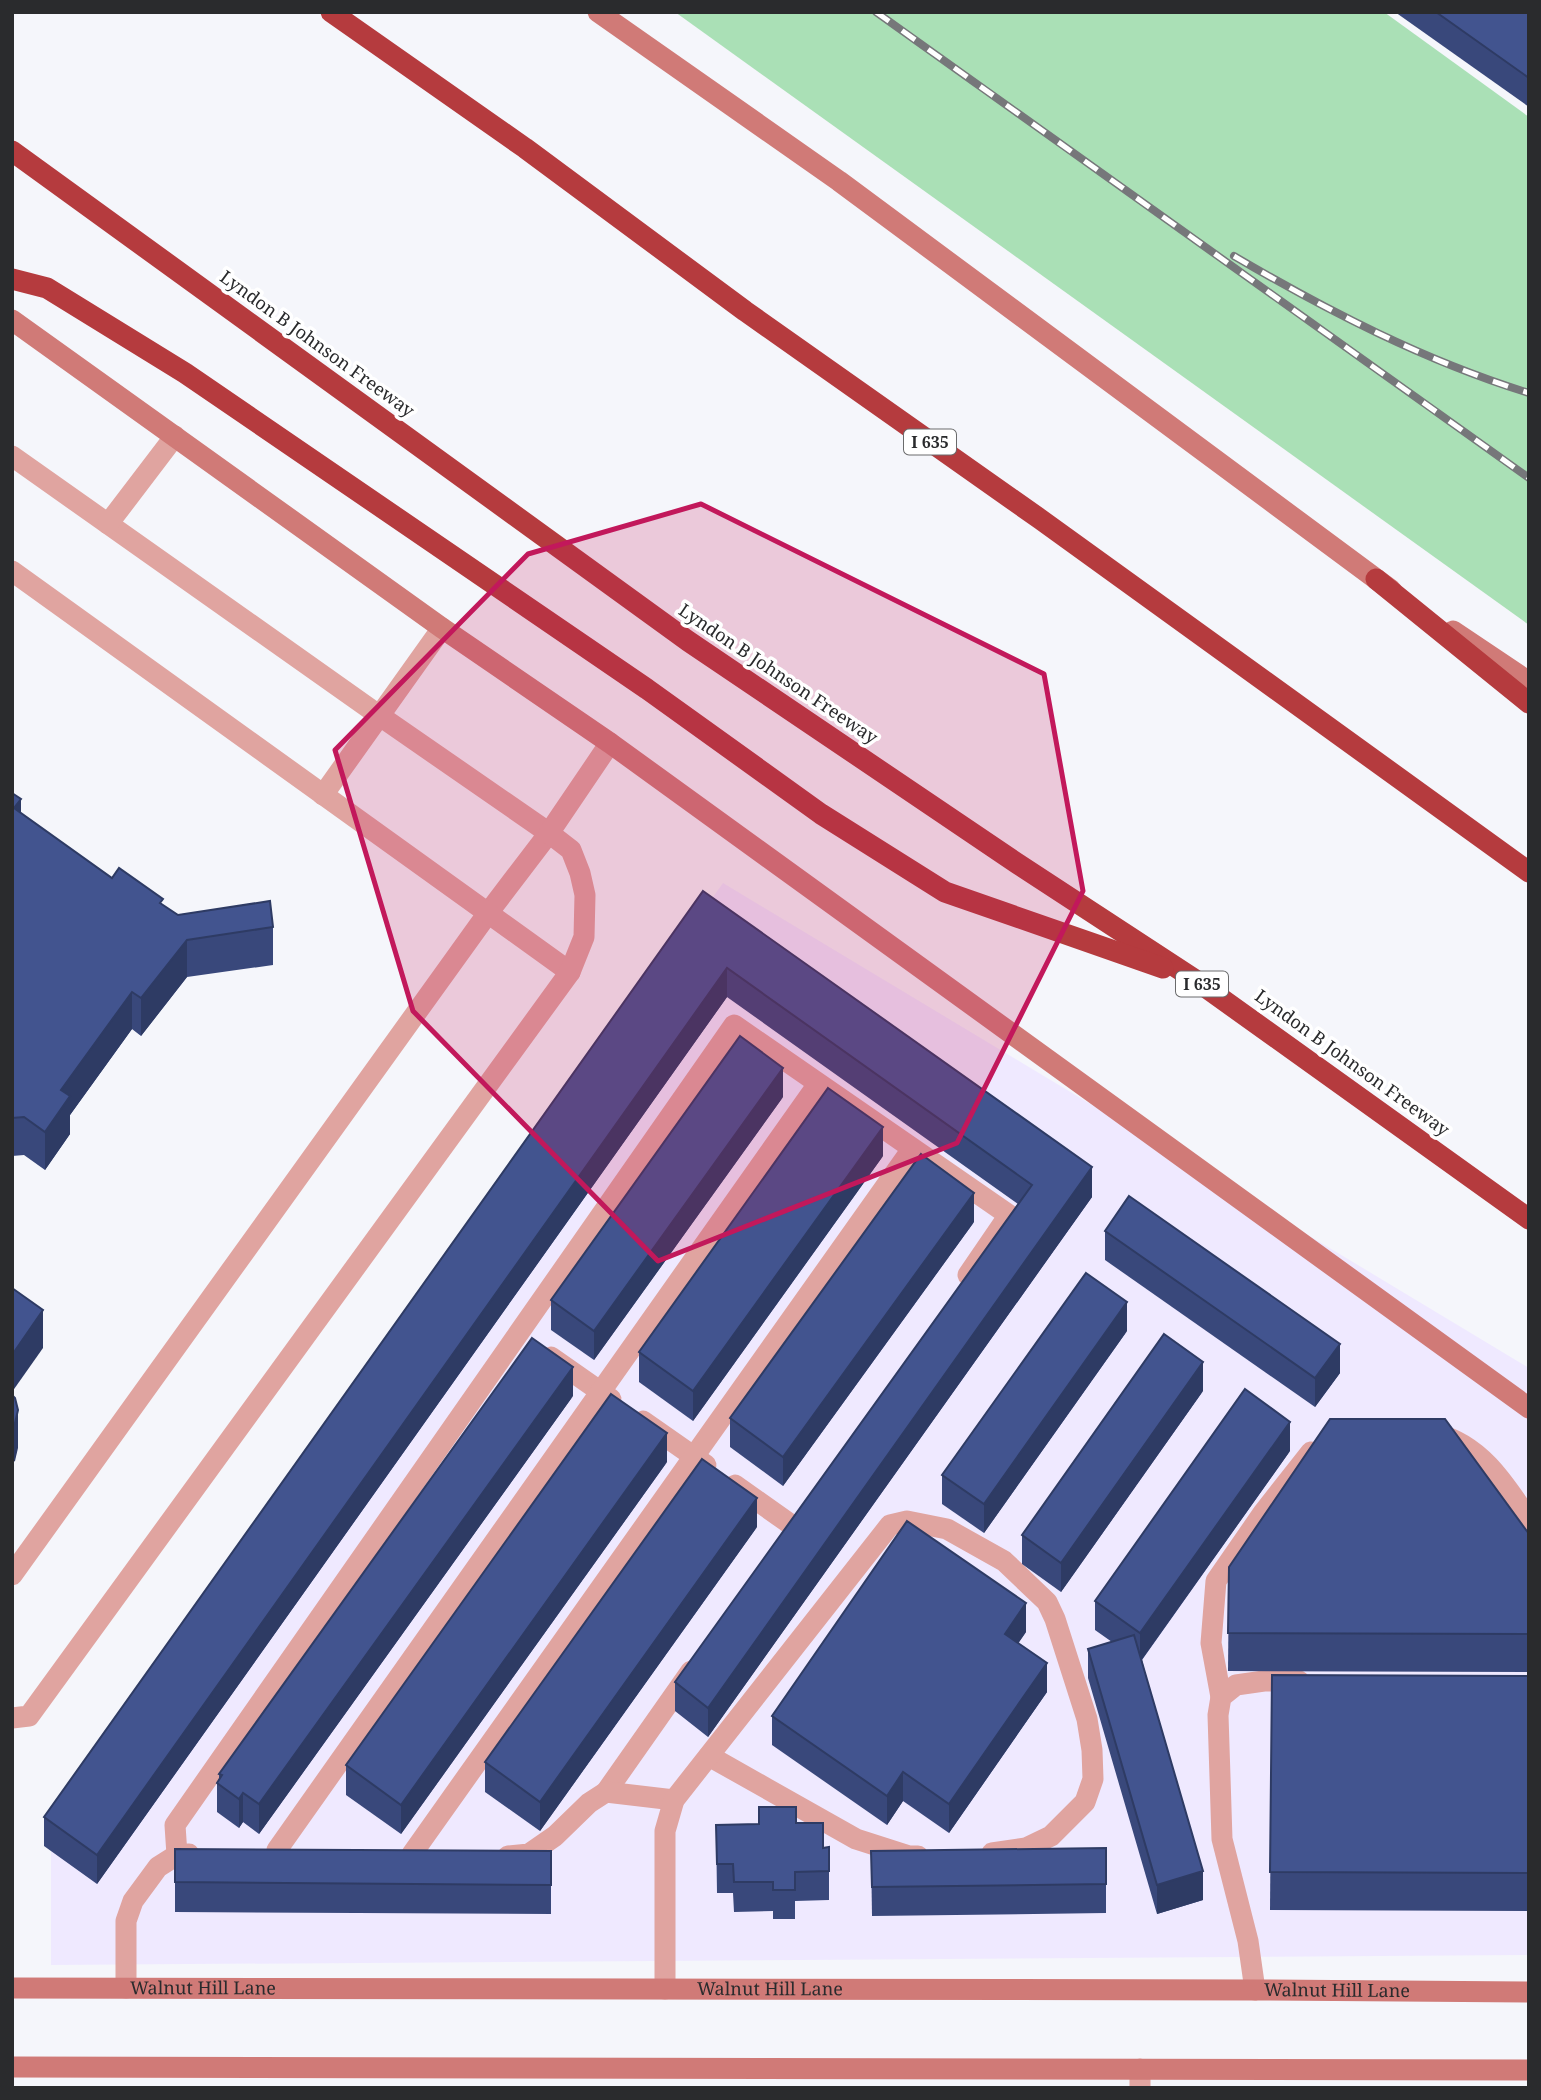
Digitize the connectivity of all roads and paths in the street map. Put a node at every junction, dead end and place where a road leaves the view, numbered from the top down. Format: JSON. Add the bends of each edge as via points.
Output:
{"nodes":[{"id":1,"x":331,"y":12,"type":"edge"},
{"id":2,"x":598,"y":12,"type":"edge"},
{"id":3,"x":12,"y":151,"type":"edge"},
{"id":4,"x":12,"y":279,"type":"edge"},
{"id":5,"x":12,"y":320,"type":"edge"},
{"id":6,"x":175,"y":436,"type":"junction"},
{"id":7,"x":12,"y":456,"type":"edge"},
{"id":8,"x":108,"y":524,"type":"junction"},
{"id":9,"x":12,"y":571,"type":"edge"},
{"id":10,"x":1376,"y":579,"type":"junction"},
{"id":11,"x":442,"y":628,"type":"junction"},
{"id":12,"x":1529,"y":682,"type":"edge"},
{"id":13,"x":1529,"y":702,"type":"edge"},
{"id":14,"x":380,"y":716,"type":"junction"},
{"id":15,"x":610,"y":743,"type":"junction"},
{"id":16,"x":323,"y":795,"type":"junction"},
{"id":17,"x":549,"y":833,"type":"junction"},
{"id":18,"x":1529,"y":872,"type":"edge"},
{"id":19,"x":488,"y":913,"type":"junction"},
{"id":20,"x":569,"y":972,"type":"junction"},
{"id":21,"x":1194,"y":979,"type":"junction"},
{"id":22,"x":818,"y":1084,"type":"junction"},
{"id":23,"x":912,"y":1149,"type":"junction"},
{"id":24,"x":1529,"y":1219,"type":"edge"},
{"id":25,"x":953,"y":1296,"type":"edge"},
{"id":26,"x":518,"y":1334,"type":"junction"},
{"id":27,"x":601,"y":1392,"type":"junction"},
{"id":28,"x":1529,"y":1408,"type":"edge"},
{"id":29,"x":1411,"y":1434,"type":"edge"},
{"id":30,"x":1330,"y":1436,"type":"edge"},
{"id":31,"x":694,"y":1457,"type":"junction"},
{"id":32,"x":1529,"y":1520,"type":"edge"},
{"id":33,"x":793,"y":1526,"type":"edge"},
{"id":34,"x":12,"y":1575,"type":"edge"},
{"id":35,"x":700,"y":1659,"type":"edge"},
{"id":36,"x":1319,"y":1682,"type":"edge"},
{"id":37,"x":1221,"y":1697,"type":"junction"},
{"id":38,"x":12,"y":1718,"type":"edge"},
{"id":39,"x":709,"y":1756,"type":"junction"},
{"id":40,"x":606,"y":1792,"type":"junction"},
{"id":41,"x":674,"y":1800,"type":"junction"},
{"id":42,"x":304,"y":1851,"type":"edge"},
{"id":43,"x":204,"y":1853,"type":"edge"},
{"id":44,"x":177,"y":1855,"type":"junction"},
{"id":45,"x":438,"y":1855,"type":"edge"},
{"id":46,"x":974,"y":1855,"type":"edge"},
{"id":47,"x":935,"y":1856,"type":"edge"},
{"id":48,"x":489,"y":1857,"type":"edge"},
{"id":49,"x":12,"y":1988,"type":"edge"},
{"id":50,"x":126,"y":1988,"type":"junction"},
{"id":51,"x":665,"y":1989,"type":"junction"},
{"id":52,"x":1255,"y":1990,"type":"junction"},
{"id":53,"x":1529,"y":1992,"type":"edge"},
{"id":54,"x":12,"y":2067,"type":"edge"},
{"id":55,"x":1529,"y":2070,"type":"edge"},
{"id":56,"x":1140,"y":2078,"type":"edge"}],
"edges":[{"from":1,"to":18,"type":"highway","number":"I 635"},
{"from":2,"to":10,"type":"main road","via":[[839,181]]},
{"from":3,"to":21,"type":"highway","name":"Lyndon B Johnson Freeway","number":"I 635","via":[[688,640]]},
{"from":4,"to":21,"type":"highway","via":[[47,288],[185,373],[647,689],[821,814],[945,892]]},
{"from":5,"to":6,"type":"main road"},
{"from":6,"to":8,"type":"lane"},
{"from":6,"to":11,"type":"main road"},
{"from":7,"to":8,"type":"lane"},
{"from":8,"to":14,"type":"lane"},
{"from":9,"to":16,"type":"lane"},
{"from":10,"to":12,"type":"main road"},
{"from":10,"to":13,"type":"highway"},
{"from":11,"to":14,"type":"lane"},
{"from":11,"to":15,"type":"main road"},
{"from":14,"to":16,"type":"lane"},
{"from":14,"to":17,"type":"lane"},
{"from":15,"to":17,"type":"lane"},
{"from":15,"to":28,"type":"main road"},
{"from":16,"to":19,"type":"lane"},
{"from":17,"to":19,"type":"lane"},
{"from":17,"to":20,"type":"lane","via":[[570,850],[585,895],[584,937]]},
{"from":19,"to":20,"type":"lane"},
{"from":19,"to":34,"type":"lane"},
{"from":20,"to":38,"type":"lane","via":[[29,1716]]},
{"from":21,"to":24,"type":"highway","name":"Lyndon B Johnson Freeway","number":"I 635"},
{"from":22,"to":23,"type":"lane"},
{"from":22,"to":26,"type":"lane","via":[[734,1025]]},
{"from":22,"to":27,"type":"lane"},
{"from":23,"to":25,"type":"lane","via":[[1009,1216]]},
{"from":23,"to":31,"type":"lane"},
{"from":26,"to":27,"type":"lane"},
{"from":26,"to":44,"type":"lane","via":[[175,1825]]},
{"from":27,"to":31,"type":"lane"},
{"from":27,"to":42,"type":"lane","via":[[268,1850]]},
{"from":29,"to":32,"type":"lane","via":[[1438,1433],[1465,1444],[1500,1477]]},
{"from":30,"to":37,"type":"lane","via":[[1307,1454],[1216,1581],[1211,1643]]},
{"from":31,"to":33,"type":"lane"},
{"from":31,"to":45,"type":"lane","via":[[405,1854]]},
{"from":35,"to":40,"type":"lane"},
{"from":36,"to":37,"type":"lane","via":[[1236,1685]]},
{"from":37,"to":52,"type":"lane","via":[[1222,1839],[1248,1941]]},
{"from":39,"to":41,"type":"lane"},
{"from":39,"to":46,"type":"lane","via":[[890,1525],[906,1521],[947,1529],[1004,1561],[1047,1602],[1087,1719],[1091,1750],[1093,1779],[1085,1802],[1051,1836],[1026,1848]]},
{"from":39,"to":47,"type":"lane","via":[[856,1839],[909,1856]]},
{"from":40,"to":41,"type":"lane"},
{"from":40,"to":48,"type":"lane","via":[[529,1854]]},
{"from":41,"to":51,"type":"lane","via":[[665,1830]]},
{"from":43,"to":44,"type":"lane"},
{"from":44,"to":50,"type":"lane","via":[[158,1867],[133,1901],[126,1921]]},
{"from":49,"to":50,"type":"main road","name":"Walnut Hill Lane"},
{"from":50,"to":51,"type":"main road","name":"Walnut Hill Lane"},
{"from":51,"to":52,"type":"main road","name":"Walnut Hill Lane"},
{"from":52,"to":53,"type":"main road","name":"Walnut Hill Lane"},
{"from":54,"to":56,"type":"main road"},
{"from":55,"to":56,"type":"main road"}]}
